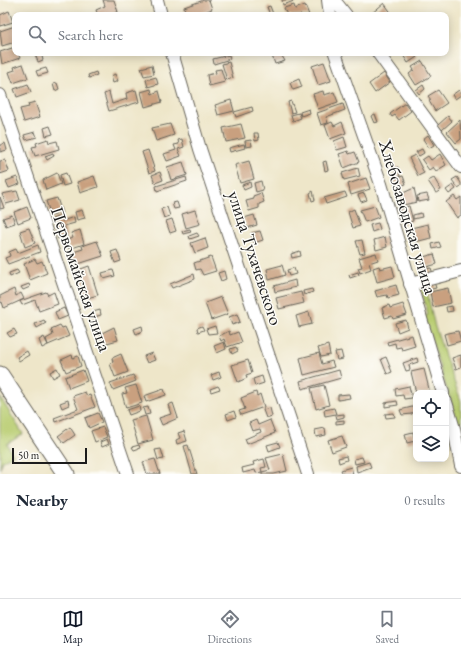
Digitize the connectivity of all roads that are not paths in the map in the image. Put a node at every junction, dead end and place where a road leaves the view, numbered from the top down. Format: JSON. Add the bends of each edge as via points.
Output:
{"nodes":[{"id":1,"x":157,"y":0,"type":"edge"},
{"id":2,"x":328,"y":0,"type":"edge"},
{"id":3,"x":334,"y":0,"type":"edge"},
{"id":4,"x":160,"y":12,"type":"edge"},
{"id":5,"x":330,"y":12,"type":"edge"},
{"id":6,"x":344,"y":12,"type":"edge"},
{"id":7,"x":173,"y":56,"type":"edge"},
{"id":8,"x":336,"y":56,"type":"edge"},
{"id":9,"x":380,"y":56,"type":"edge"},
{"id":10,"x":0,"y":95,"type":"edge"},
{"id":11,"x":461,"y":167,"type":"edge"},
{"id":12,"x":461,"y":271,"type":"edge"},
{"id":13,"x":410,"y":284,"type":"junction"},
{"id":14,"x":0,"y":375,"type":"edge"},
{"id":15,"x":442,"y":390,"type":"edge"},
{"id":16,"x":449,"y":412,"type":"edge"},
{"id":17,"x":461,"y":466,"type":"edge"},
{"id":18,"x":66,"y":474,"type":"edge"},
{"id":19,"x":128,"y":474,"type":"edge"},
{"id":20,"x":308,"y":474,"type":"edge"}],
"edges":[{"from":1,"to":4,"type":"street"},
{"from":2,"to":5,"type":"street"},
{"from":3,"to":6,"type":"street"},
{"from":7,"to":20,"type":"street","name":"улица Тухачевского","via":[[200,149]]},
{"from":8,"to":13,"type":"street","name":"Хлебозаводская улица","via":[[381,184]]},
{"from":9,"to":11,"type":"street"},
{"from":10,"to":19,"type":"street","name":"Первомайская улица"},
{"from":12,"to":13,"type":"street"},
{"from":13,"to":15,"type":"street","name":"Хлебозаводская улица"},
{"from":14,"to":18,"type":"highway"},
{"from":16,"to":17,"type":"street"}]}
